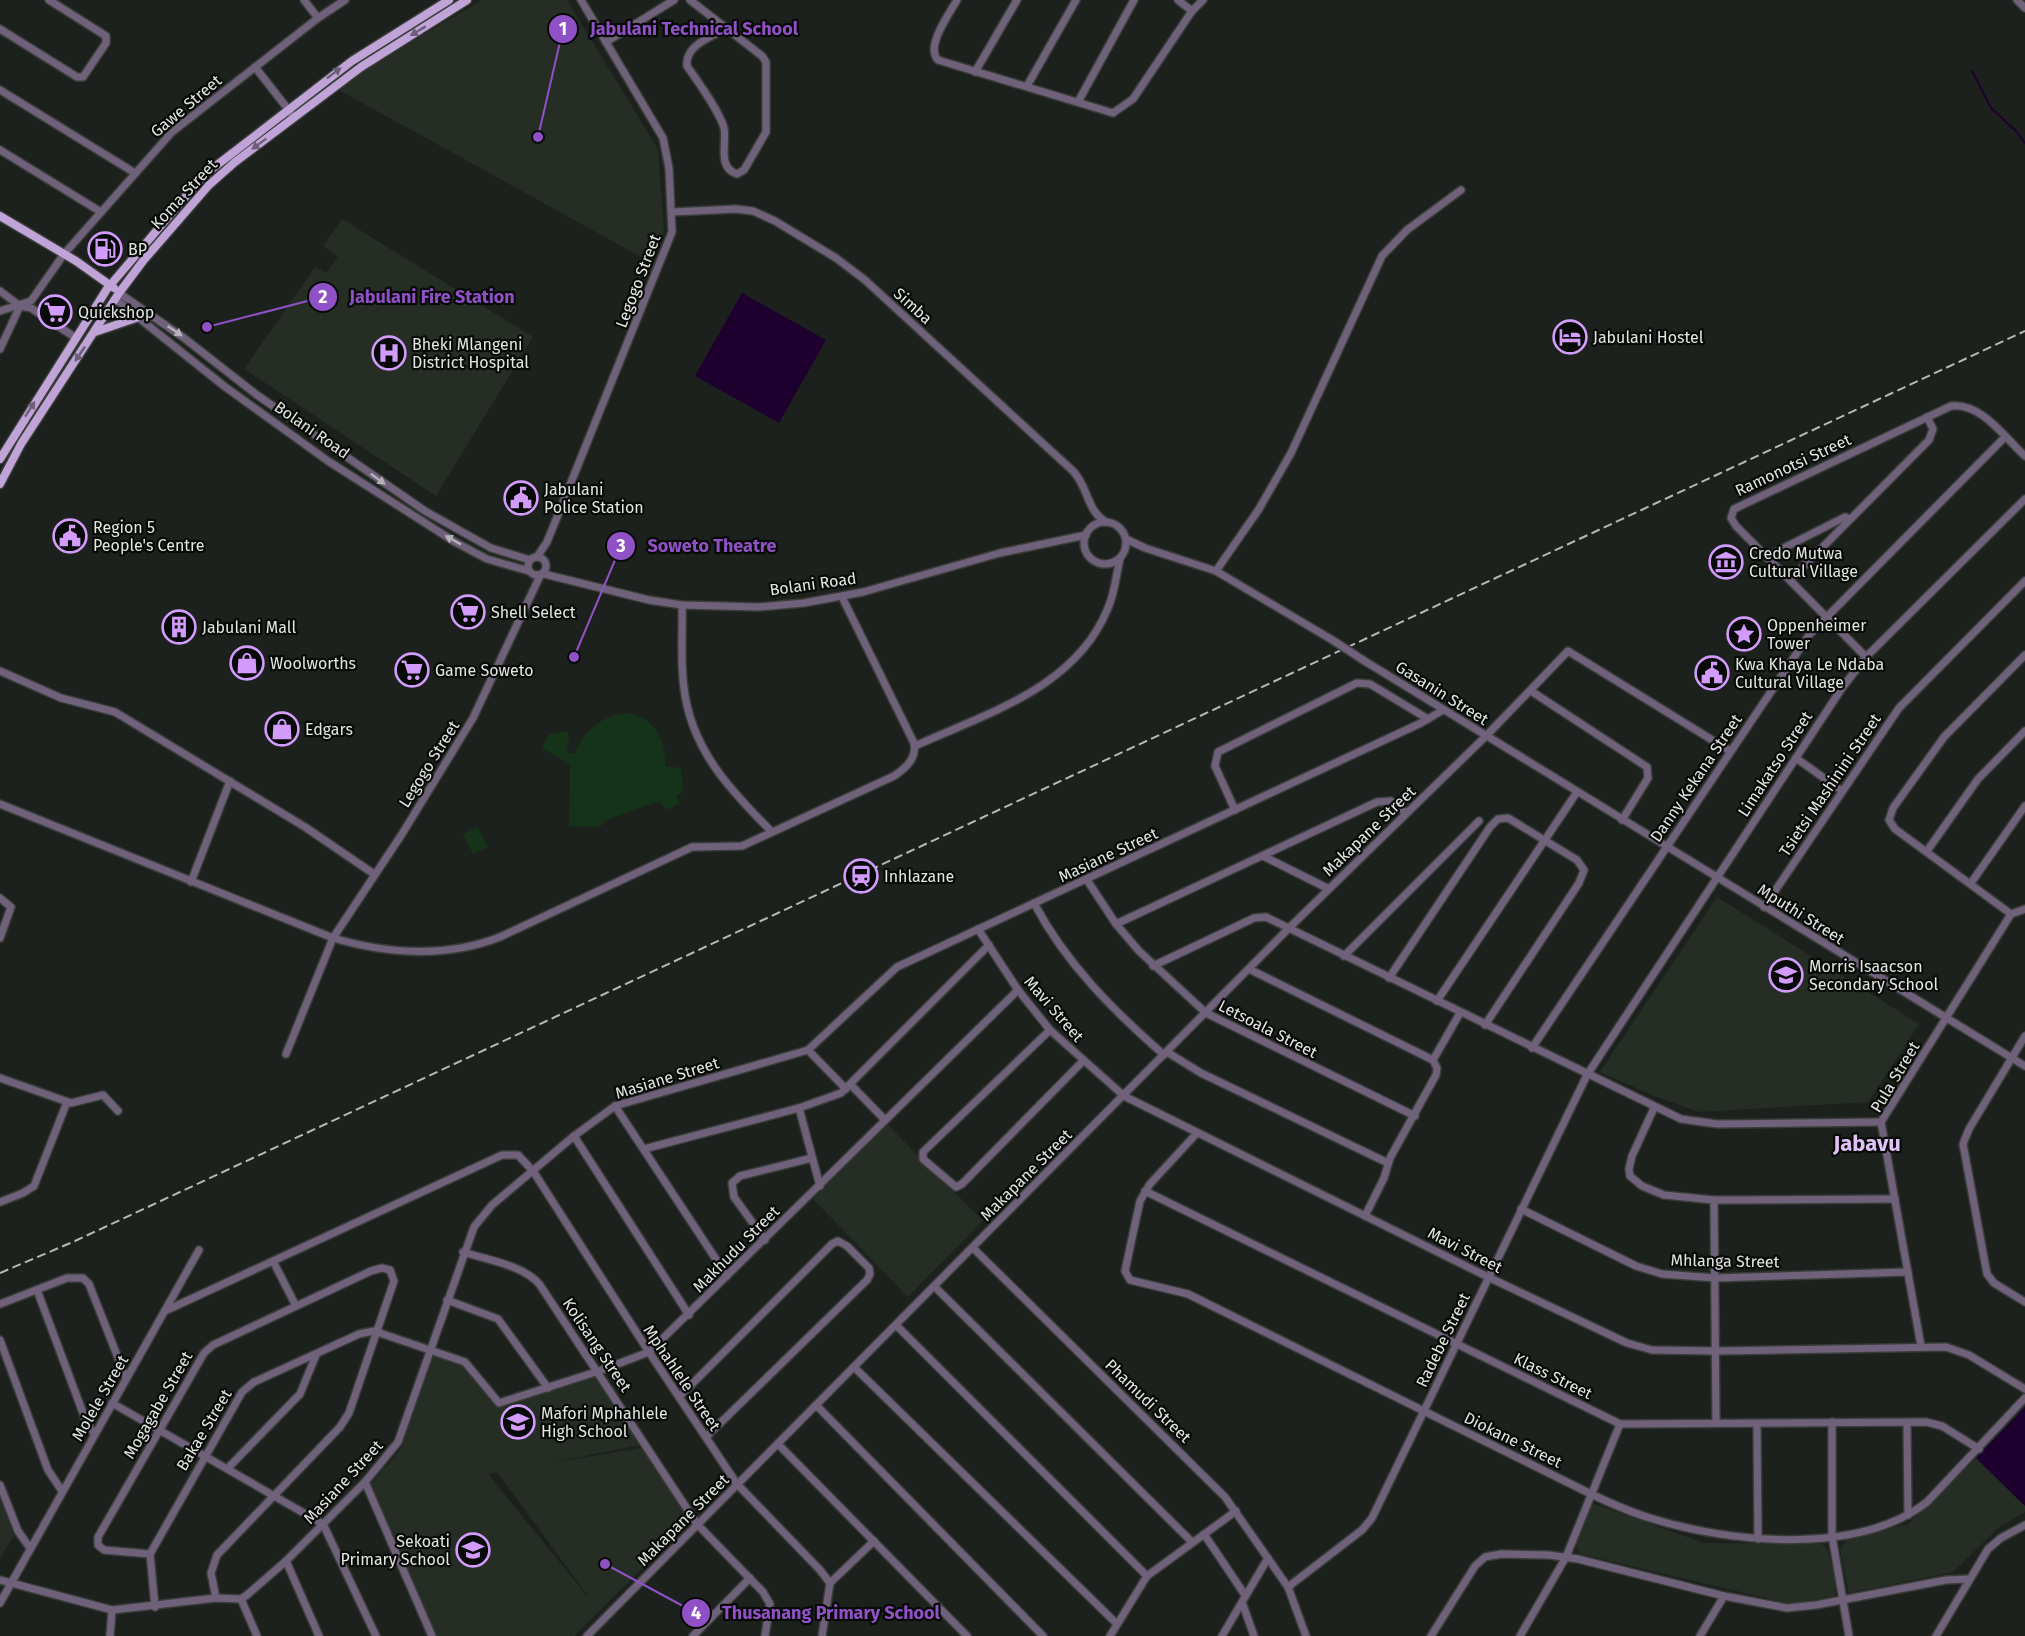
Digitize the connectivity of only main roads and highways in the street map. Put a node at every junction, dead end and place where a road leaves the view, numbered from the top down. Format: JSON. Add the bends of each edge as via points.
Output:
{"nodes":[{"id":1,"x":449,"y":0,"type":"edge"},
{"id":2,"x":467,"y":0,"type":"edge"},
{"id":3,"x":0,"y":216,"type":"edge"},
{"id":4,"x":109,"y":287,"type":"junction"},
{"id":5,"x":117,"y":296,"type":"junction"},
{"id":6,"x":136,"y":318,"type":"road end"},
{"id":7,"x":95,"y":332,"type":"junction"},
{"id":8,"x":0,"y":459,"type":"edge"},
{"id":9,"x":0,"y":484,"type":"edge"}],
"edges":[{"from":4,"to":1,"type":"main road","name":"Koma Street","one_way":true,"via":[[209,171],[352,60]]},
{"from":2,"to":5,"type":"main road","name":"Koma Street","one_way":true,"via":[[368,62],[215,179]]},
{"from":3,"to":4,"type":"main road","name":"Bolani Road","via":[[101,278]]},
{"from":4,"to":5,"type":"main road","name":"Bolani Road"},
{"from":8,"to":4,"type":"main road","name":"Koma Street","one_way":true},
{"from":5,"to":7,"type":"main road","name":"Koma Street"},
{"from":6,"to":7,"type":"main road"},
{"from":7,"to":9,"type":"main road","name":"Koma Street","one_way":true,"via":[[21,444]]}]}
